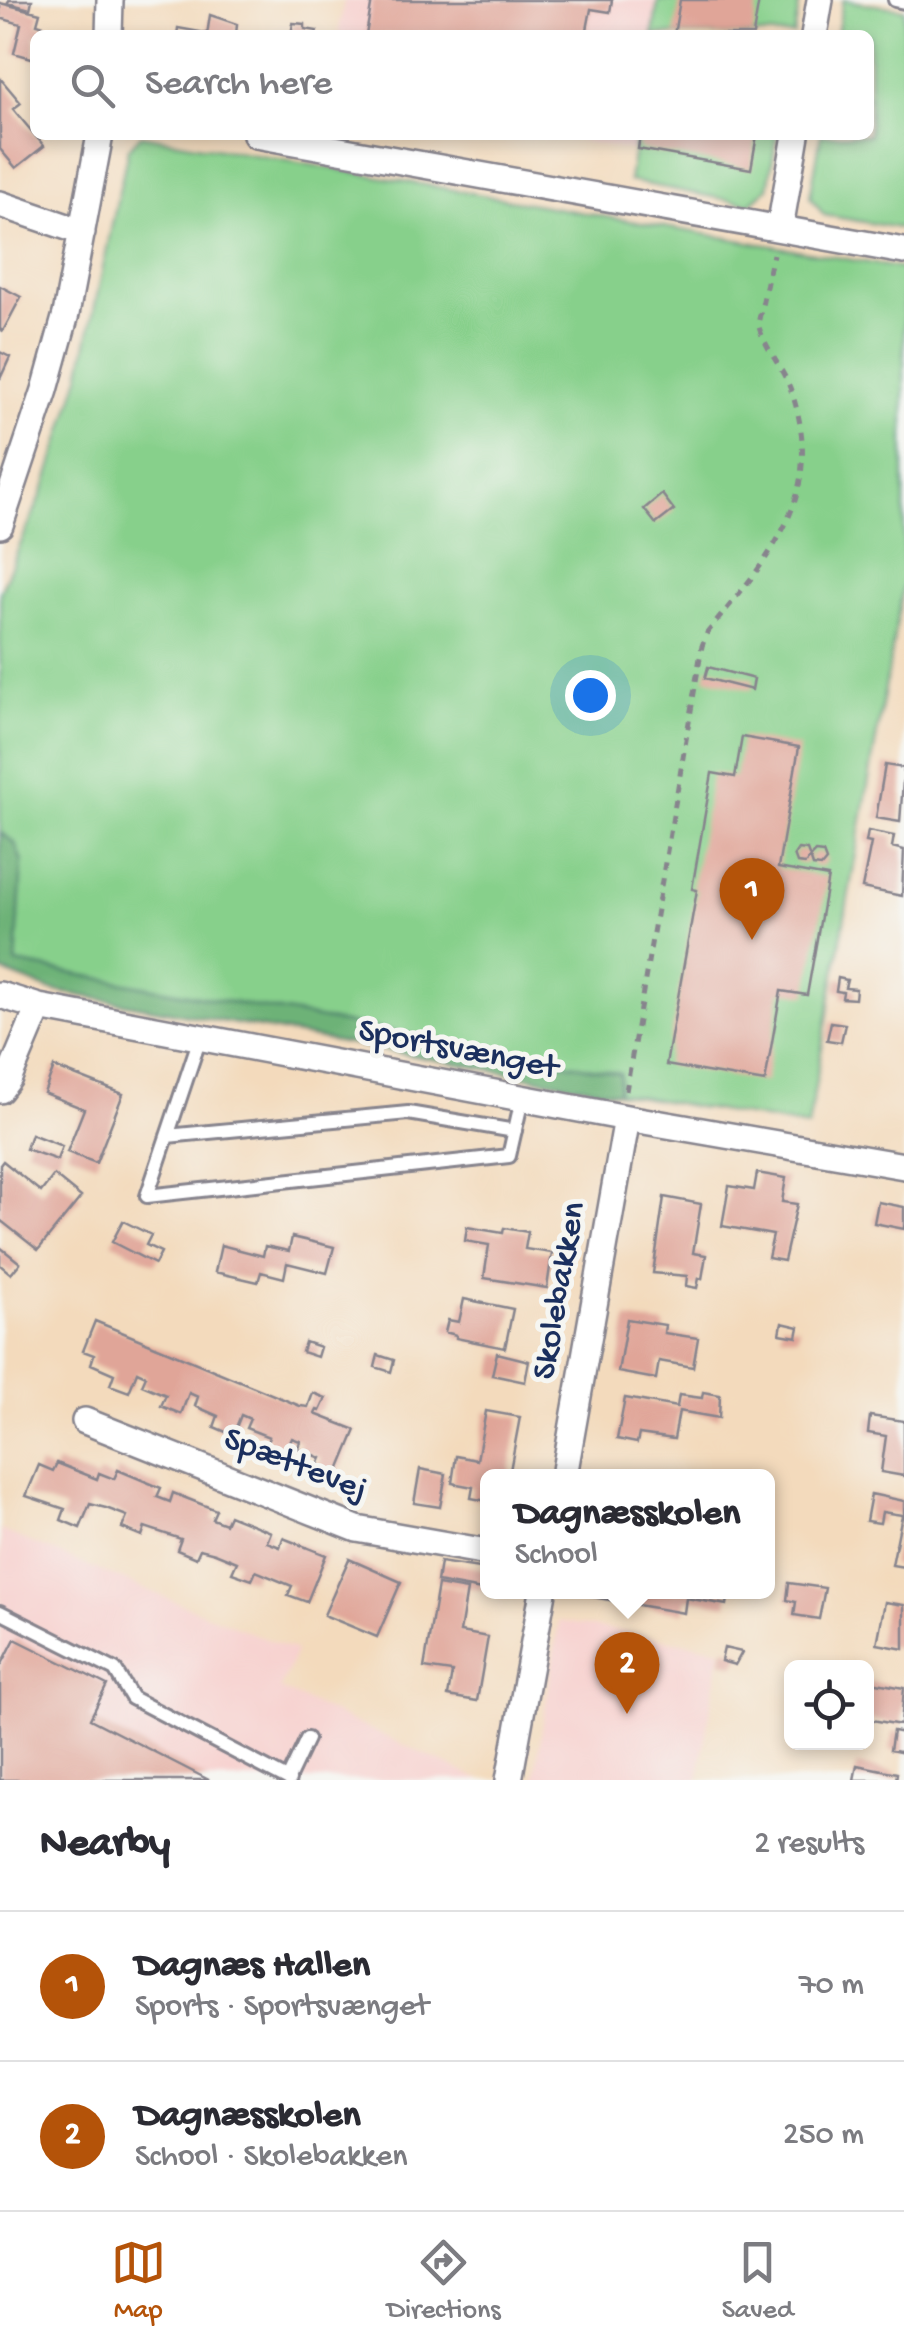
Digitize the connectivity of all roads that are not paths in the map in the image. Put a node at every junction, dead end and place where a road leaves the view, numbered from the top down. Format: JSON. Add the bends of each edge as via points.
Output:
{"nodes":[{"id":1,"x":110,"y":0,"type":"edge"},
{"id":2,"x":820,"y":0,"type":"edge"},
{"id":3,"x":895,"y":0,"type":"edge"},
{"id":4,"x":904,"y":2,"type":"edge"},
{"id":5,"x":109,"y":30,"type":"edge"},
{"id":6,"x":815,"y":30,"type":"edge"},
{"id":7,"x":99,"y":140,"type":"edge"},
{"id":8,"x":281,"y":140,"type":"edge"},
{"id":9,"x":795,"y":140,"type":"edge"},
{"id":10,"x":0,"y":204,"type":"edge"},
{"id":11,"x":82,"y":232,"type":"junction"},
{"id":12,"x":777,"y":241,"type":"junction"},
{"id":13,"x":904,"y":251,"type":"edge"},
{"id":14,"x":0,"y":525,"type":"edge"},
{"id":15,"x":0,"y":995,"type":"edge"},
{"id":16,"x":39,"y":1007,"type":"junction"},
{"id":17,"x":200,"y":1038,"type":"junction"},
{"id":18,"x":0,"y":1090,"type":"edge"},
{"id":19,"x":522,"y":1099,"type":"junction"},
{"id":20,"x":627,"y":1118,"type":"junction"},
{"id":21,"x":515,"y":1131,"type":"junction"},
{"id":22,"x":167,"y":1136,"type":"junction"},
{"id":23,"x":904,"y":1166,"type":"edge"},
{"id":24,"x":85,"y":1421,"type":"dead end"},
{"id":25,"x":565,"y":1469,"type":"edge"},
{"id":26,"x":480,"y":1551,"type":"edge"},
{"id":27,"x":542,"y":1599,"type":"edge"},
{"id":28,"x":0,"y":1612,"type":"edge"},
{"id":29,"x":307,"y":1739,"type":"dead end"},
{"id":30,"x":288,"y":1780,"type":"edge"},
{"id":31,"x":509,"y":1780,"type":"edge"}],
"edges":[{"from":1,"to":5,"type":"street"},
{"from":2,"to":6,"type":"street"},
{"from":3,"to":4,"type":"lane"},
{"from":7,"to":11,"type":"street"},
{"from":8,"to":12,"type":"street"},
{"from":9,"to":12,"type":"street"},
{"from":10,"to":11,"type":"street"},
{"from":11,"to":14,"type":"street","via":[[46,390]]},
{"from":12,"to":13,"type":"street"},
{"from":15,"to":16,"type":"street","name":"Sportsvænget"},
{"from":16,"to":17,"type":"street","name":"Sportsvænget"},
{"from":16,"to":18,"type":"street"},
{"from":17,"to":19,"type":"street","name":"Sportsvænget"},
{"from":17,"to":22,"type":"lane"},
{"from":19,"to":20,"type":"street","name":"Sportsvænget"},
{"from":19,"to":21,"type":"lane"},
{"from":20,"to":23,"type":"street","name":"Sportsvænget"},
{"from":20,"to":25,"type":"street","name":"Skolebakken"},
{"from":21,"to":22,"type":"lane","via":[[408,1113]]},
{"from":21,"to":22,"type":"lane","via":[[510,1156],[147,1196]]},
{"from":24,"to":26,"type":"street","name":"Spættevej","via":[[357,1529]]},
{"from":27,"to":31,"type":"street"},
{"from":28,"to":30,"type":"lane","via":[[115,1670],[132,1698]]},
{"from":29,"to":30,"type":"lane"}]}
